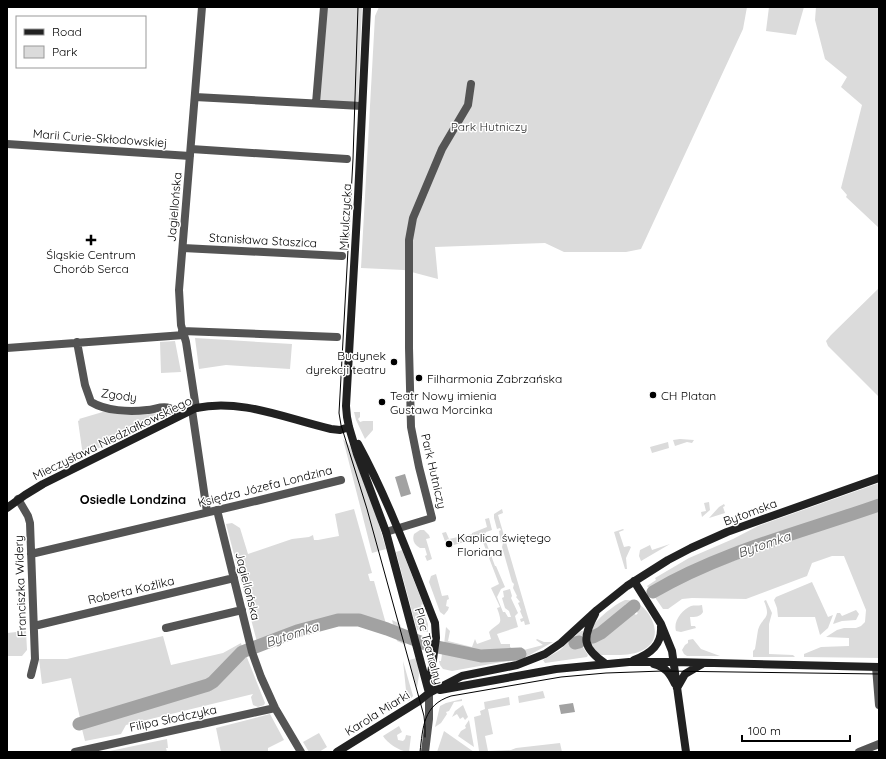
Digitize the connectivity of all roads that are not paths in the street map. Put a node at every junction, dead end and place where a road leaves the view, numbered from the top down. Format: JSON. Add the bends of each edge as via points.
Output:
{"nodes":[{"id":1,"x":202,"y":7,"type":"edge"},
{"id":2,"x":324,"y":7,"type":"edge"},
{"id":3,"x":367,"y":7,"type":"edge"},
{"id":4,"x":471,"y":84,"type":"dead end"},
{"id":5,"x":195,"y":97,"type":"junction"},
{"id":6,"x":316,"y":103,"type":"junction"},
{"id":7,"x":362,"y":106,"type":"junction"},
{"id":8,"x":7,"y":144,"type":"edge"},
{"id":9,"x":191,"y":153,"type":"junction"},
{"id":10,"x":347,"y":159,"type":"dead end"},
{"id":11,"x":183,"y":248,"type":"junction"},
{"id":12,"x":342,"y":256,"type":"dead end"},
{"id":13,"x":183,"y":333,"type":"junction"},
{"id":14,"x":337,"y":338,"type":"dead end"},
{"id":15,"x":77,"y":342,"type":"junction"},
{"id":16,"x":7,"y":348,"type":"edge"},
{"id":17,"x":194,"y":409,"type":"junction"},
{"id":18,"x":176,"y":417,"type":"junction"},
{"id":19,"x":349,"y":427,"type":"junction"},
{"id":20,"x":879,"y":478,"type":"edge"},
{"id":21,"x":341,"y":480,"type":"dead end"},
{"id":22,"x":18,"y":499,"type":"junction"},
{"id":23,"x":7,"y":508,"type":"edge"},
{"id":24,"x":217,"y":510,"type":"junction"},
{"id":25,"x":207,"y":512,"type":"junction"},
{"id":26,"x":398,"y":528,"type":"junction"},
{"id":27,"x":386,"y":532,"type":"junction"},
{"id":28,"x":31,"y":554,"type":"junction"},
{"id":29,"x":234,"y":578,"type":"junction"},
{"id":30,"x":634,"y":581,"type":"junction"},
{"id":31,"x":242,"y":610,"type":"junction"},
{"id":32,"x":597,"y":610,"type":"junction"},
{"id":33,"x":661,"y":624,"type":"junction"},
{"id":34,"x":34,"y":626,"type":"junction"},
{"id":35,"x":166,"y":628,"type":"dead end"},
{"id":36,"x":629,"y":662,"type":"junction"},
{"id":37,"x":674,"y":662,"type":"junction"},
{"id":38,"x":705,"y":663,"type":"junction"},
{"id":39,"x":606,"y":664,"type":"junction"},
{"id":40,"x":877,"y":667,"type":"edge"},
{"id":41,"x":31,"y":675,"type":"dead end"},
{"id":42,"x":677,"y":688,"type":"junction"},
{"id":43,"x":429,"y":693,"type":"junction"},
{"id":44,"x":879,"y":705,"type":"edge"},
{"id":45,"x":275,"y":708,"type":"junction"},
{"id":46,"x":879,"y":744,"type":"edge"},
{"id":47,"x":75,"y":752,"type":"edge"},
{"id":48,"x":301,"y":752,"type":"edge"},
{"id":49,"x":337,"y":752,"type":"edge"},
{"id":50,"x":425,"y":752,"type":"edge"},
{"id":51,"x":686,"y":752,"type":"edge"},
{"id":52,"x":859,"y":752,"type":"edge"}],
"edges":[{"from":1,"to":5,"type":"street","name":"Jagiellońska"},
{"from":2,"to":6,"type":"street"},
{"from":3,"to":7,"type":"street","name":"Mikulczycka"},
{"from":4,"to":26,"type":"street","name":"Park Hutniczy","via":[[468,105],[442,149],[413,218],[410,240],[409,348],[412,427],[418,467],[432,518]]},
{"from":5,"to":6,"type":"street"},
{"from":5,"to":9,"type":"street","name":"Jagiellońska"},
{"from":6,"to":7,"type":"street"},
{"from":7,"to":19,"type":"street","name":"Mikulczycka","via":[[346,406]]},
{"from":8,"to":9,"type":"street","name":"Marii Curie-Skłodowskiej"},
{"from":9,"to":10,"type":"street","name":"Marii Curie-Skłodowskiej"},
{"from":9,"to":11,"type":"street","name":"Jagiellońska"},
{"from":11,"to":12,"type":"street","name":"Stanisława Staszica"},
{"from":11,"to":13,"type":"street","name":"Jagiellońska","via":[[179,290]]},
{"from":13,"to":14,"type":"street"},
{"from":13,"to":15,"type":"street"},
{"from":13,"to":17,"type":"street","name":"Jagiellońska"},
{"from":15,"to":16,"type":"street"},
{"from":15,"to":18,"type":"street","name":"Zgody","via":[[91,402],[124,410],[168,407]]},
{"from":17,"to":18,"type":"street","name":"Mieczysława Niedziałkowskiego"},
{"from":17,"to":19,"type":"street","name":"Mieczysława Niedziałkowskiego","via":[[215,405],[238,406],[331,429]]},
{"from":17,"to":25,"type":"street","name":"Jagiellońska"},
{"from":18,"to":22,"type":"street","name":"Mieczysława Niedziałkowskiego"},
{"from":19,"to":26,"type":"street","name":"Plac Teatralny","via":[[375,476]]},
{"from":19,"to":27,"type":"street","name":"Plac Teatralny"},
{"from":20,"to":30,"type":"street","name":"Bytomska","via":[[715,537],[668,560]]},
{"from":21,"to":24,"type":"street","name":"Księdza Józefa Londzina"},
{"from":22,"to":23,"type":"street","name":"Mieczysława Niedziałkowskiego"},
{"from":22,"to":28,"type":"street","name":"Franciszka Widery","via":[[30,523]]},
{"from":24,"to":25,"type":"street","name":"Księdza Józefa Londzina"},
{"from":24,"to":29,"type":"street","name":"Jagiellońska"},
{"from":25,"to":28,"type":"street","name":"Księdza Józefa Londzina"},
{"from":26,"to":27,"type":"street"},
{"from":26,"to":43,"type":"street","name":"Plac Teatralny","via":[[435,623],[436,638]]},
{"from":27,"to":43,"type":"street","name":"Plac Teatralny"},
{"from":28,"to":34,"type":"street","name":"Franciszka Widery"},
{"from":29,"to":31,"type":"street","name":"Jagiellońska"},
{"from":29,"to":34,"type":"street","name":"Roberta Koźlika"},
{"from":30,"to":32,"type":"street","name":"Bytomska"},
{"from":30,"to":33,"type":"street"},
{"from":31,"to":35,"type":"street"},
{"from":31,"to":45,"type":"street","name":"Jagiellońska","via":[[261,678]]},
{"from":32,"to":39,"type":"street","name":"Bytomska","via":[[586,635],[586,644],[592,654]]},
{"from":32,"to":43,"type":"street","name":"Karola Miarki","via":[[561,643],[536,659],[462,676]]},
{"from":33,"to":36,"type":"street","via":[[662,634],[655,647],[645,656]]},
{"from":33,"to":37,"type":"street","via":[[669,641]]},
{"from":34,"to":41,"type":"street","name":"Franciszka Widery","via":[[34,659]]},
{"from":36,"to":37,"type":"street"},
{"from":36,"to":39,"type":"street"},
{"from":36,"to":42,"type":"street","via":[[663,667]]},
{"from":37,"to":38,"type":"street"},
{"from":37,"to":42,"type":"street"},
{"from":38,"to":40,"type":"street"},
{"from":38,"to":42,"type":"street","via":[[685,674]]},
{"from":39,"to":43,"type":"street","via":[[544,671]]},
{"from":40,"to":44,"type":"street"},
{"from":42,"to":51,"type":"street"},
{"from":43,"to":49,"type":"street","name":"Karola Miarki"},
{"from":43,"to":50,"type":"street"},
{"from":45,"to":47,"type":"street","name":"Filipa Słodczyka"},
{"from":45,"to":48,"type":"street","name":"Jagiellońska"},
{"from":46,"to":52,"type":"street"}]}
